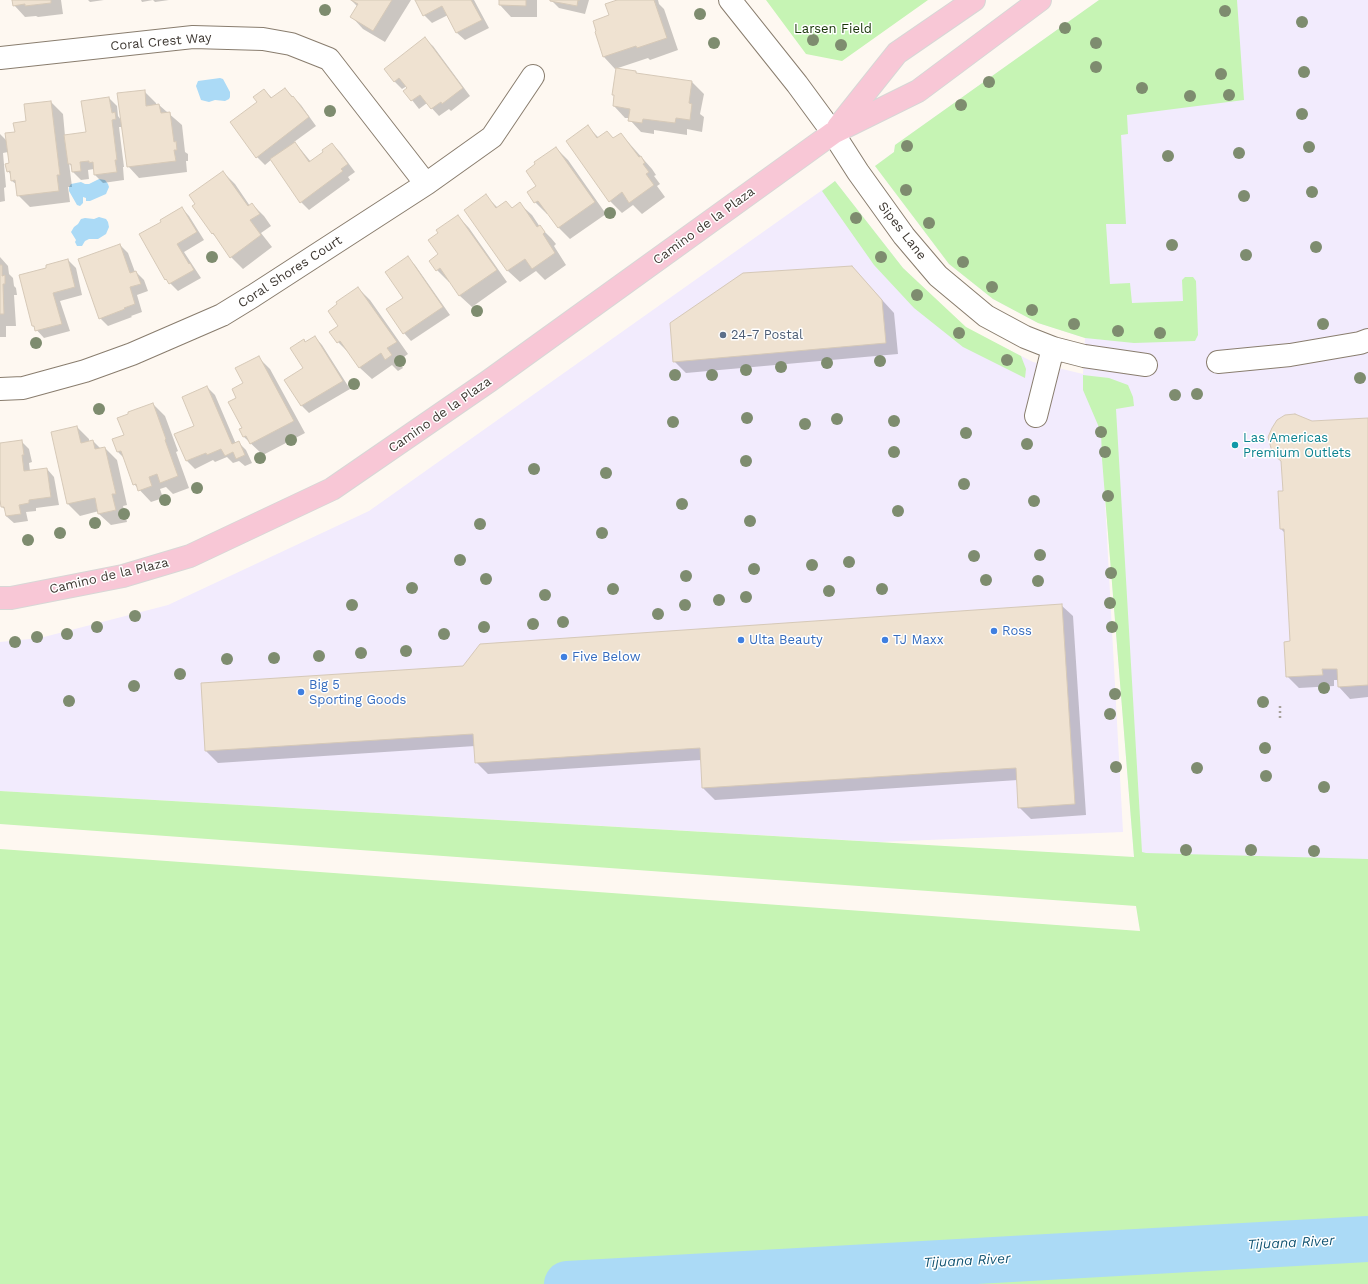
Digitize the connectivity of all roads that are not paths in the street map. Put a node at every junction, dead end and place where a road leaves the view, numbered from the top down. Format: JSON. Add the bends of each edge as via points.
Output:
{"nodes":[{"id":1,"x":730,"y":0,"type":"edge"},
{"id":2,"x":974,"y":0,"type":"edge"},
{"id":3,"x":1040,"y":0,"type":"edge"},
{"id":4,"x":0,"y":58,"type":"edge"},
{"id":5,"x":533,"y":76,"type":"dead end"},
{"id":6,"x":833,"y":133,"type":"junction"},
{"id":7,"x":426,"y":184,"type":"junction"},
{"id":8,"x":1368,"y":340,"type":"edge"},
{"id":9,"x":1053,"y":348,"type":"junction"},
{"id":10,"x":1218,"y":362,"type":"dead end"},
{"id":11,"x":1146,"y":365,"type":"dead end"},
{"id":12,"x":0,"y":389,"type":"edge"},
{"id":13,"x":1036,"y":416,"type":"dead end"},
{"id":14,"x":0,"y":598,"type":"edge"}],
"edges":[{"from":1,"to":6,"type":"street","name":"Sipes Lane"},
{"from":2,"to":6,"type":"main road","name":"Camino de la Plaza","via":[[897,53]]},
{"from":3,"to":6,"type":"main road","name":"Camino de la Plaza","via":[[918,91]]},
{"from":4,"to":7,"type":"street","name":"Coral Crest Way","via":[[193,37],[262,39],[291,44],[329,59]]},
{"from":5,"to":7,"type":"street","name":"Coral Shores Court","via":[[492,137]]},
{"from":6,"to":9,"type":"street","name":"Sipes Lane","via":[[904,236],[938,276],[986,316]]},
{"from":6,"to":14,"type":"main road","name":"Camino de la Plaza","via":[[489,381],[332,489],[190,556],[122,576]]},
{"from":7,"to":12,"type":"street","name":"Coral Shores Court","via":[[222,315],[86,371],[23,388]]},
{"from":8,"to":10,"type":"street","via":[[1290,355]]},
{"from":9,"to":11,"type":"street","name":"Sipes Lane","via":[[1084,356]]},
{"from":9,"to":13,"type":"street"}]}
